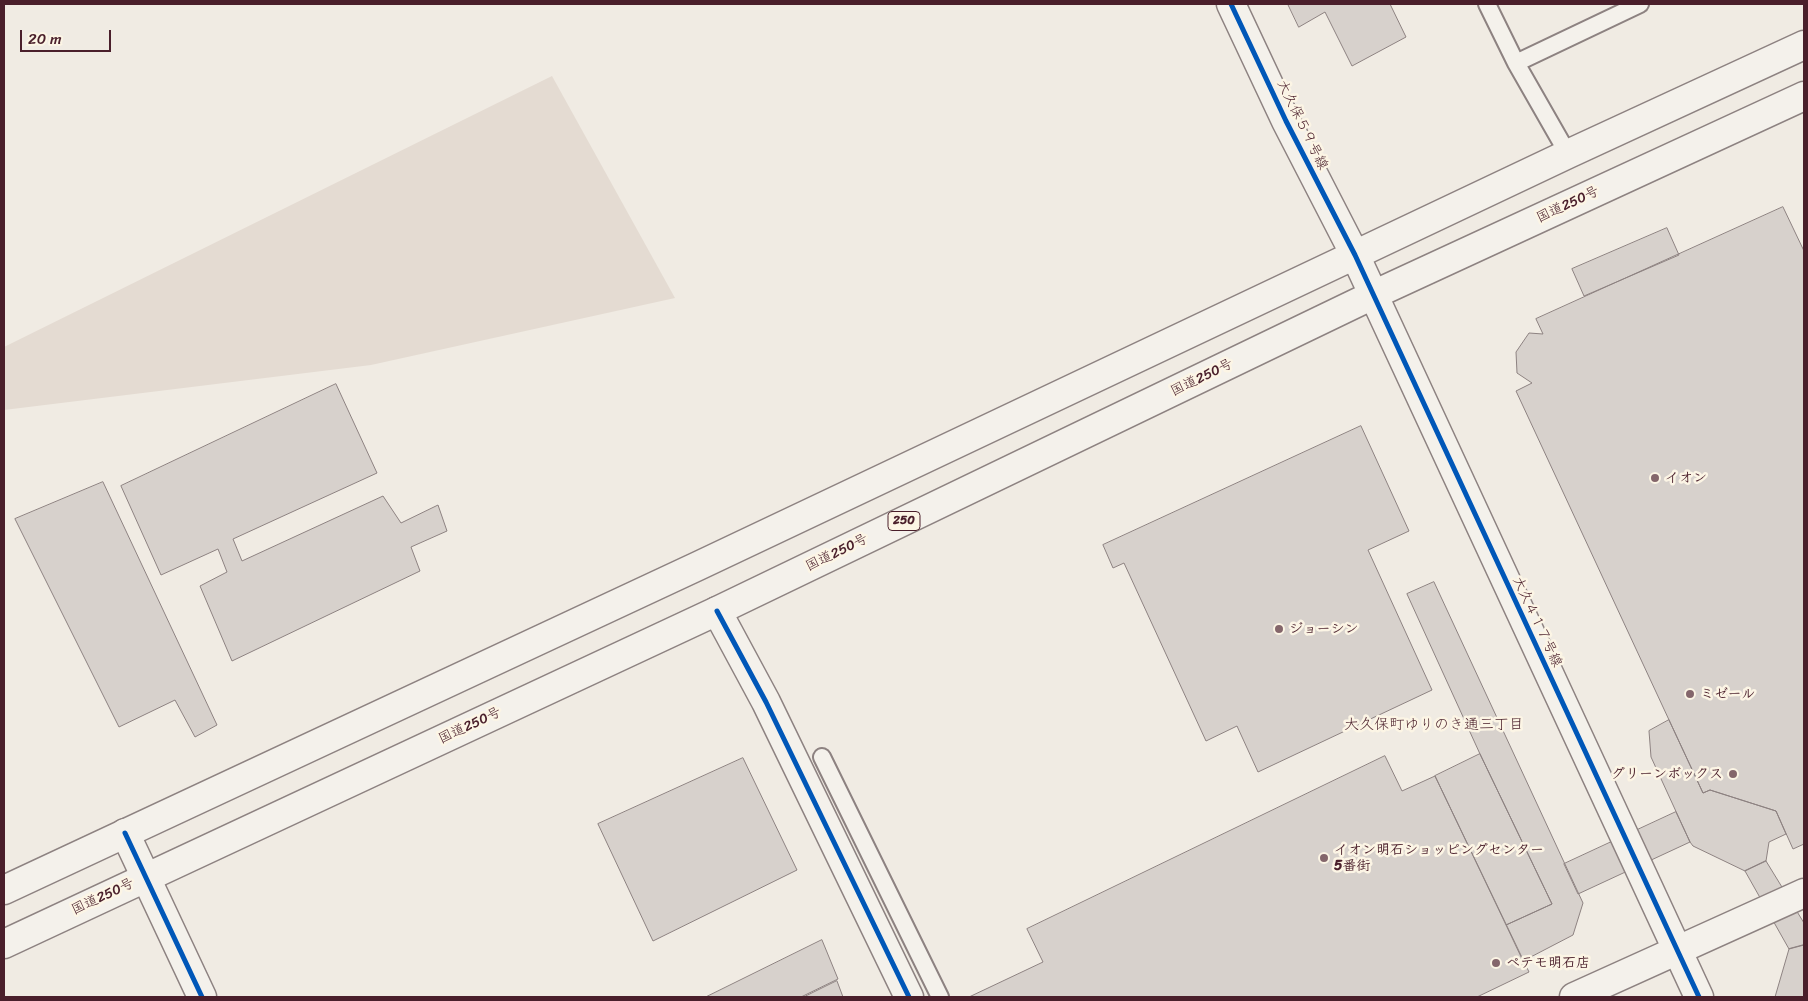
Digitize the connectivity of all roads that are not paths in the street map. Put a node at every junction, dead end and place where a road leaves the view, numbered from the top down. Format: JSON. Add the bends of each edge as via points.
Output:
{"nodes":[{"id":1,"x":1231,"y":4,"type":"edge"},
{"id":2,"x":1487,"y":4,"type":"edge"},
{"id":3,"x":1640,"y":4,"type":"edge"},
{"id":4,"x":1804,"y":45,"type":"edge"},
{"id":5,"x":1516,"y":63,"type":"junction"},
{"id":6,"x":1804,"y":96,"type":"edge"},
{"id":7,"x":1568,"y":154,"type":"junction"},
{"id":8,"x":1355,"y":255,"type":"junction"},
{"id":9,"x":1373,"y":295,"type":"junction"},
{"id":10,"x":718,"y":611,"type":"junction"},
{"id":11,"x":822,"y":757,"type":"dead end"},
{"id":12,"x":125,"y":833,"type":"junction"},
{"id":13,"x":146,"y":877,"type":"junction"},
{"id":14,"x":4,"y":890,"type":"edge"},
{"id":15,"x":1804,"y":893,"type":"edge"},
{"id":16,"x":4,"y":944,"type":"edge"},
{"id":17,"x":1677,"y":951,"type":"junction"},
{"id":18,"x":202,"y":997,"type":"edge"},
{"id":19,"x":909,"y":997,"type":"edge"},
{"id":20,"x":940,"y":997,"type":"edge"},
{"id":21,"x":1574,"y":997,"type":"edge"},
{"id":22,"x":1699,"y":997,"type":"edge"}],
"edges":[{"from":1,"to":8,"type":"main road","name":"大久保５９号線","via":[[1286,121]]},
{"from":2,"to":5,"type":"lane"},
{"from":3,"to":5,"type":"lane"},
{"from":4,"to":7,"type":"main road"},
{"from":5,"to":7,"type":"lane"},
{"from":6,"to":9,"type":"main road","name":"国道250号","number":"250"},
{"from":7,"to":8,"type":"main road"},
{"from":8,"to":9,"type":"main road","name":"大久４１７号線"},
{"from":8,"to":12,"type":"main road"},
{"from":9,"to":10,"type":"main road","name":"国道250号","number":"250"},
{"from":9,"to":17,"type":"main road","name":"大久４１７号線"},
{"from":10,"to":13,"type":"main road","name":"国道250号","number":"250"},
{"from":10,"to":19,"type":"main road","via":[[766,702]]},
{"from":11,"to":20,"type":"lane"},
{"from":12,"to":13,"type":"main road"},
{"from":12,"to":14,"type":"main road"},
{"from":13,"to":16,"type":"main road","name":"国道250号","number":"250"},
{"from":13,"to":18,"type":"main road"},
{"from":15,"to":17,"type":"main road"},
{"from":17,"to":21,"type":"main road"},
{"from":17,"to":22,"type":"main road","name":"大久４１７号線"}]}
